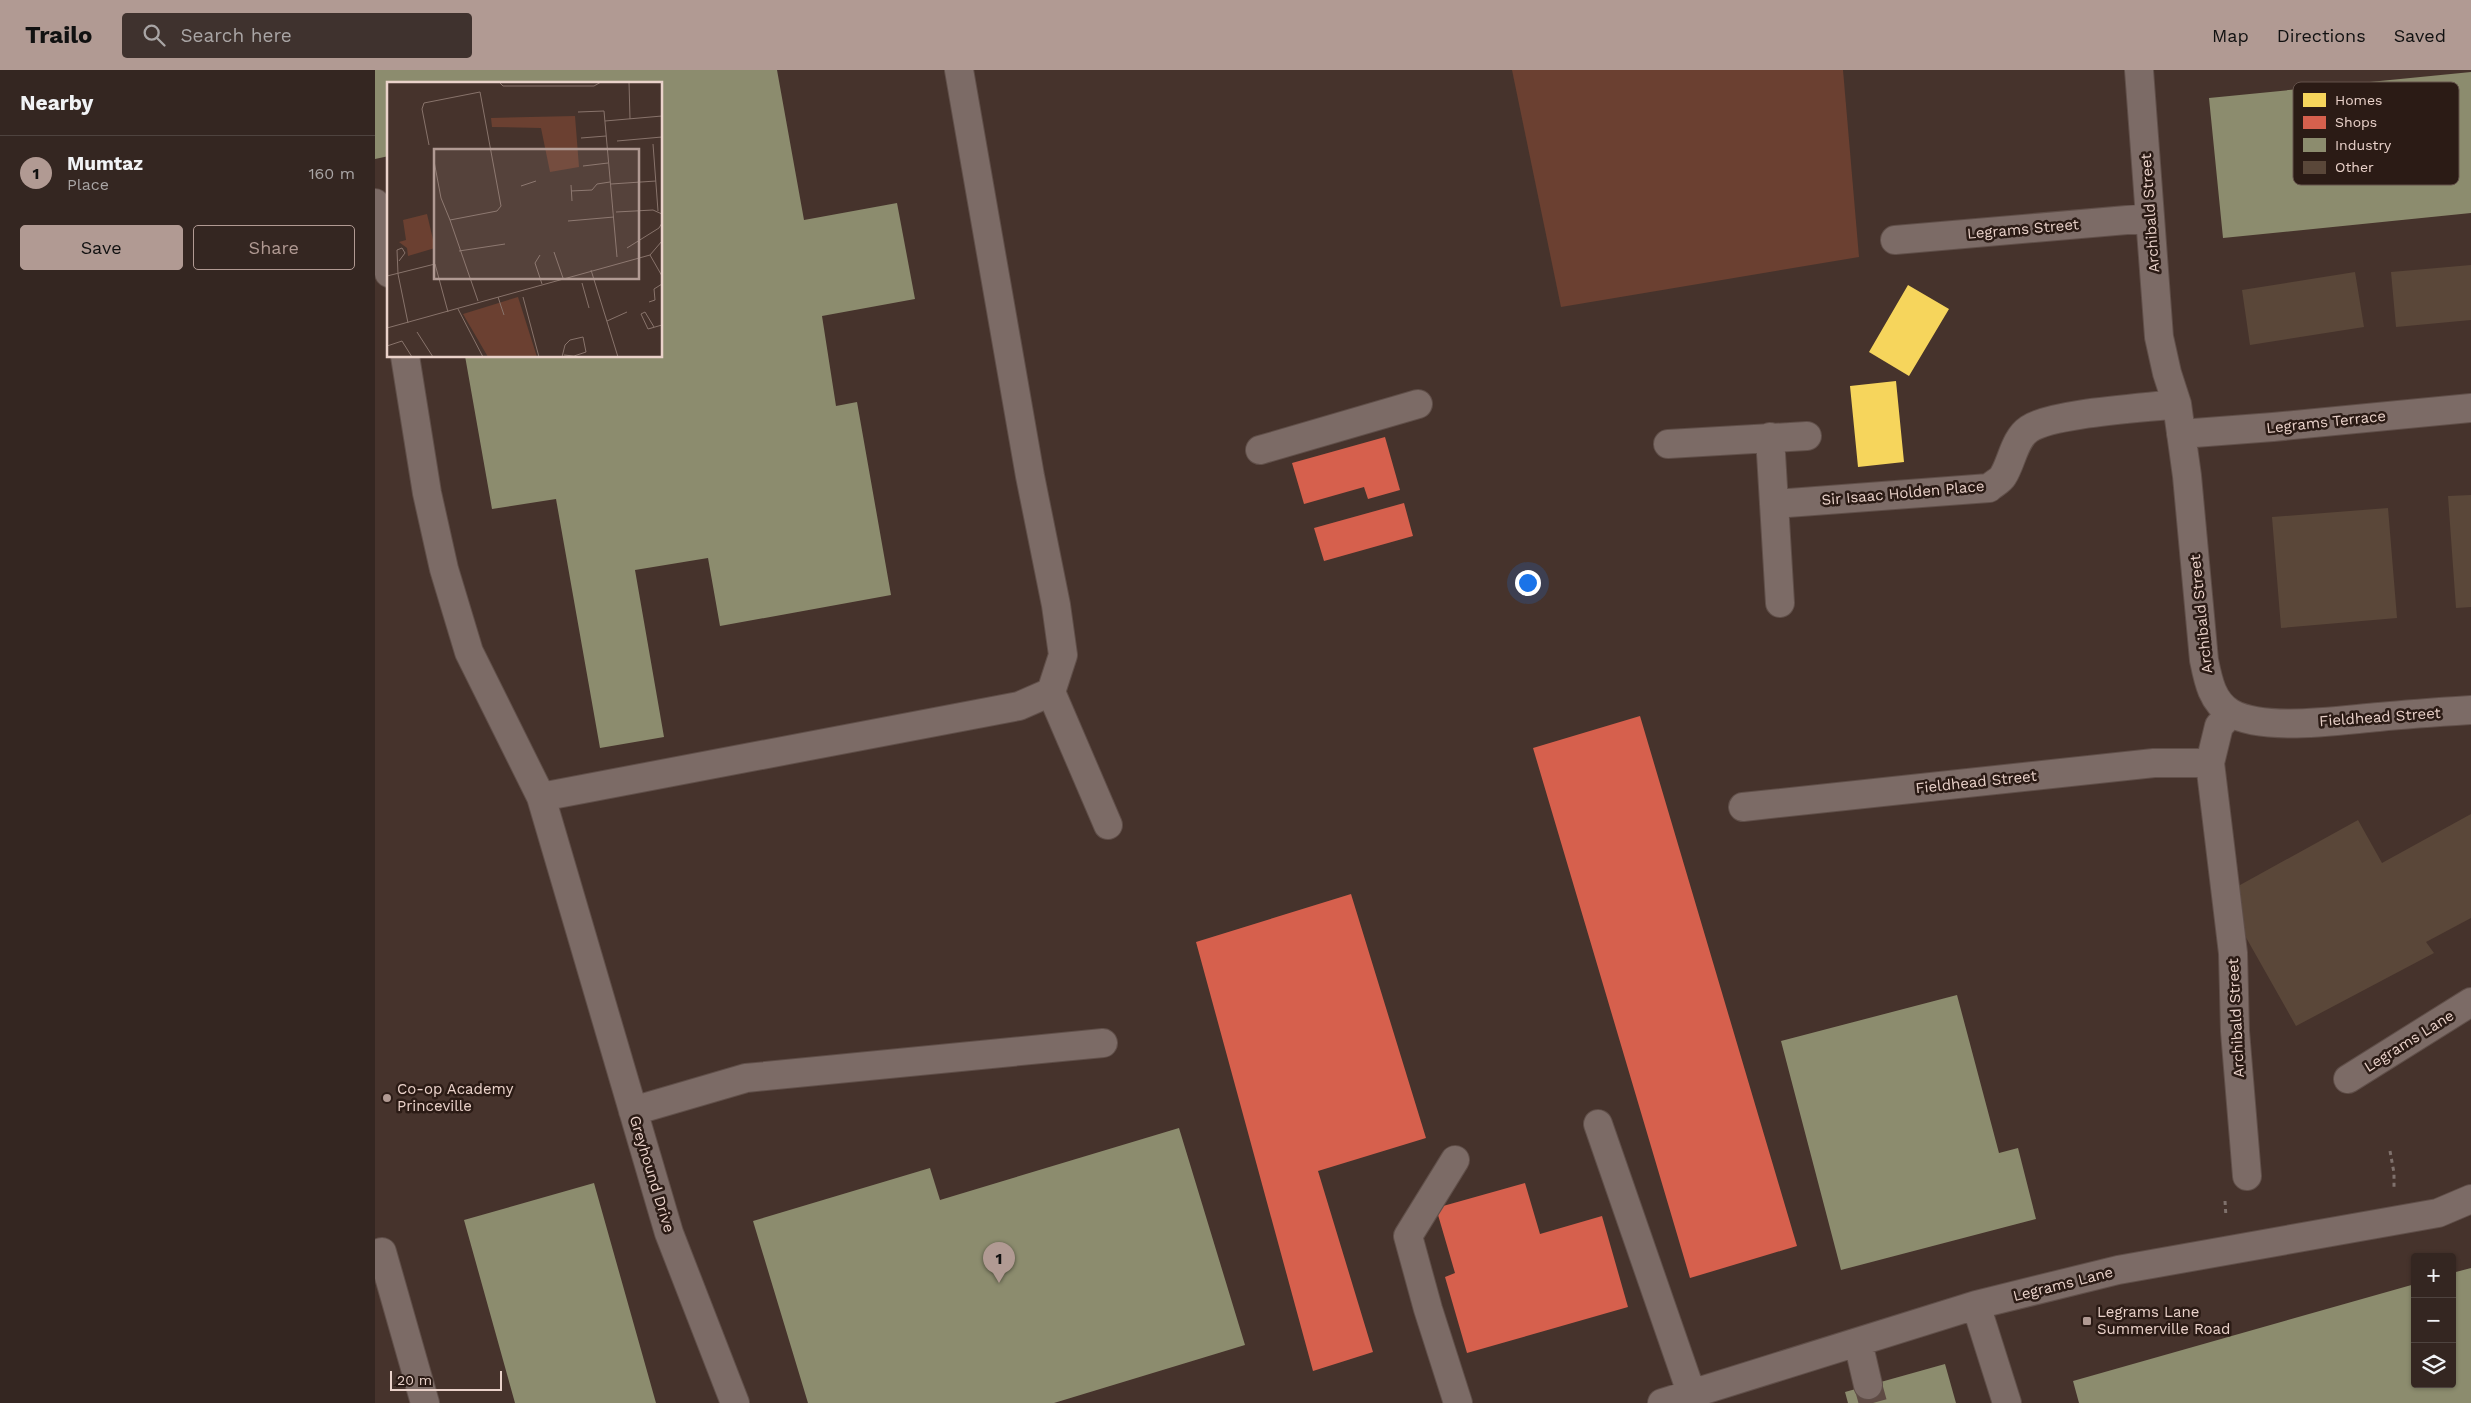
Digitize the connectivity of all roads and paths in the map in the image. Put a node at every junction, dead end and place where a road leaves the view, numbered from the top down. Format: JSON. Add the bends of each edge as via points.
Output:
{"nodes":[{"id":1,"x":959,"y":70,"type":"edge"},
{"id":2,"x":2139,"y":70,"type":"edge"},
{"id":3,"x":375,"y":203,"type":"edge"},
{"id":4,"x":2150,"y":218,"type":"junction"},
{"id":5,"x":1895,"y":240,"type":"dead end"},
{"id":6,"x":387,"y":264,"type":"edge"},
{"id":7,"x":405,"y":358,"type":"edge"},
{"id":8,"x":1418,"y":404,"type":"dead end"},
{"id":9,"x":2177,"y":404,"type":"junction"},
{"id":10,"x":2471,"y":408,"type":"edge"},
{"id":11,"x":2181,"y":434,"type":"junction"},
{"id":12,"x":1807,"y":436,"type":"dead end"},
{"id":13,"x":1770,"y":438,"type":"junction"},
{"id":14,"x":1668,"y":444,"type":"dead end"},
{"id":15,"x":1260,"y":450,"type":"dead end"},
{"id":16,"x":1774,"y":504,"type":"junction"},
{"id":17,"x":1780,"y":603,"type":"dead end"},
{"id":18,"x":1051,"y":692,"type":"junction"},
{"id":19,"x":2471,"y":710,"type":"edge"},
{"id":20,"x":2231,"y":713,"type":"junction"},
{"id":21,"x":2210,"y":764,"type":"junction"},
{"id":22,"x":541,"y":797,"type":"junction"},
{"id":23,"x":1743,"y":807,"type":"dead end"},
{"id":24,"x":1108,"y":825,"type":"dead end"},
{"id":25,"x":2471,"y":1002,"type":"edge"},
{"id":26,"x":1103,"y":1042,"type":"dead end"},
{"id":27,"x":2348,"y":1080,"type":"dead end"},
{"id":28,"x":633,"y":1111,"type":"junction"},
{"id":29,"x":1598,"y":1124,"type":"dead end"},
{"id":30,"x":1455,"y":1160,"type":"dead end"},
{"id":31,"x":2247,"y":1176,"type":"joint"},
{"id":32,"x":2471,"y":1198,"type":"edge"},
{"id":33,"x":2229,"y":1252,"type":"junction"},
{"id":34,"x":375,"y":1254,"type":"edge"},
{"id":35,"x":1976,"y":1305,"type":"junction"},
{"id":36,"x":1858,"y":1342,"type":"junction"},
{"id":37,"x":1869,"y":1385,"type":"tunnel mouth"},
{"id":38,"x":1692,"y":1395,"type":"junction"},
{"id":39,"x":425,"y":1403,"type":"edge"},
{"id":40,"x":735,"y":1403,"type":"edge"},
{"id":41,"x":1458,"y":1403,"type":"edge"},
{"id":42,"x":1662,"y":1403,"type":"edge"},
{"id":43,"x":2007,"y":1403,"type":"edge"}],
"edges":[{"from":1,"to":18,"type":"street","via":[[1030,476],[1056,604],[1063,655]]},
{"from":2,"to":4,"type":"street","name":"Archibald Street"},
{"from":3,"to":6,"type":"street"},
{"from":4,"to":5,"type":"street","name":"Legrams Street"},
{"from":4,"to":9,"type":"street","name":"Archibald Street","via":[[2159,337]]},
{"from":7,"to":22,"type":"street","name":"Greyhound Drive","via":[[429,502],[444,569],[469,652]]},
{"from":8,"to":15,"type":"street"},
{"from":9,"to":11,"type":"street","name":"Archibald Street"},
{"from":9,"to":16,"type":"street","name":"Sir Isaac Holden Place","via":[[2062,418],[2039,424],[2028,429],[2002,478],[1989,488]]},
{"from":10,"to":11,"type":"street","name":"Legrams Terrace"},
{"from":11,"to":20,"type":"street","name":"Archibald Street","via":[[2204,660],[2217,702]]},
{"from":12,"to":13,"type":"street"},
{"from":13,"to":14,"type":"street"},
{"from":13,"to":16,"type":"street"},
{"from":16,"to":17,"type":"street"},
{"from":18,"to":22,"type":"street","via":[[1019,706]]},
{"from":18,"to":24,"type":"street"},
{"from":19,"to":20,"type":"street","name":"Fieldhead Street","via":[[2315,722],[2257,722]]},
{"from":20,"to":21,"type":"street","name":"Archibald Street","via":[[2219,726]]},
{"from":21,"to":23,"type":"street","name":"Fieldhead Street","via":[[2154,764]]},
{"from":21,"to":31,"type":"street","name":"Archibald Street","via":[[2233,953],[2235,1031]]},
{"from":22,"to":28,"type":"street","name":"Greyhound Drive"},
{"from":25,"to":27,"type":"street","name":"Legrams Lane"},
{"from":26,"to":28,"type":"street","via":[[746,1078]]},
{"from":28,"to":40,"type":"street","name":"Greyhound Drive","via":[[669,1233]]},
{"from":29,"to":38,"type":"street"},
{"from":30,"to":41,"type":"street","via":[[1408,1236]]},
{"from":31,"to":33,"type":"path","via":[[2225,1195]]},
{"from":32,"to":33,"type":"street","name":"Legrams Lane","via":[[2437,1213]]},
{"from":33,"to":35,"type":"street","name":"Legrams Lane","via":[[2118,1270]]},
{"from":34,"to":39,"type":"street","via":[[383,1252]]},
{"from":35,"to":36,"type":"street","name":"Legrams Lane"},
{"from":35,"to":43,"type":"street"},
{"from":36,"to":37,"type":"street"},
{"from":36,"to":38,"type":"street","name":"Legrams Lane"},
{"from":38,"to":42,"type":"street","name":"Legrams Lane"}]}
